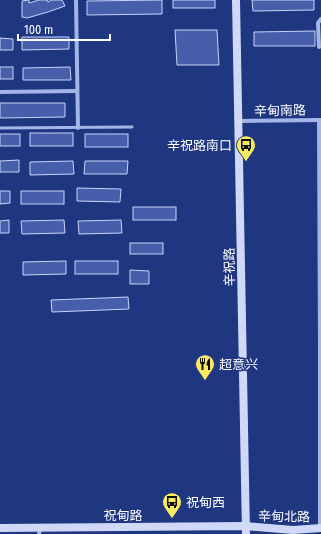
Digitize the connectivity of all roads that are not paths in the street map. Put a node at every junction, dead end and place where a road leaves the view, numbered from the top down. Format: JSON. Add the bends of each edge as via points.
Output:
{"nodes":[{"id":1,"x":76,"y":0,"type":"edge"},
{"id":2,"x":236,"y":0,"type":"edge"},
{"id":3,"x":321,"y":19,"type":"edge"},
{"id":4,"x":319,"y":48,"type":"dead end"},
{"id":5,"x":77,"y":91,"type":"junction"},
{"id":6,"x":0,"y":92,"type":"edge"},
{"id":7,"x":320,"y":120,"type":"edge"},
{"id":8,"x":238,"y":121,"type":"junction"},
{"id":9,"x":0,"y":128,"type":"edge"},
{"id":10,"x":78,"y":128,"type":"junction"},
{"id":11,"x":132,"y":128,"type":"dead end"},
{"id":12,"x":320,"y":188,"type":"edge"},
{"id":13,"x":320,"y":225,"type":"edge"},
{"id":14,"x":320,"y":262,"type":"edge"},
{"id":15,"x":320,"y":302,"type":"edge"},
{"id":16,"x":320,"y":349,"type":"edge"},
{"id":17,"x":0,"y":528,"type":"edge"},
{"id":18,"x":321,"y":528,"type":"edge"},
{"id":19,"x":246,"y":530,"type":"edge"},
{"id":20,"x":40,"y":531,"type":"edge"}],
"edges":[{"from":1,"to":5,"type":"street"},
{"from":2,"to":8,"type":"main road","name":"辛祝路"},
{"from":3,"to":4,"type":"street","via":[[318,23]]},
{"from":5,"to":6,"type":"street"},
{"from":5,"to":10,"type":"street"},
{"from":7,"to":8,"type":"street","name":"辛甸南路"},
{"from":7,"to":12,"type":"street"},
{"from":8,"to":19,"type":"main road","name":"辛祝路"},
{"from":9,"to":10,"type":"lane"},
{"from":10,"to":11,"type":"lane"},
{"from":12,"to":13,"type":"street"},
{"from":13,"to":14,"type":"street"},
{"from":14,"to":15,"type":"street"},
{"from":15,"to":16,"type":"street"},
{"from":16,"to":18,"type":"street"},
{"from":17,"to":20,"type":"main road","name":"祝甸路"},
{"from":18,"to":19,"type":"main road","name":"辛甸北路"},
{"from":19,"to":20,"type":"main road","name":"祝甸路"}]}
